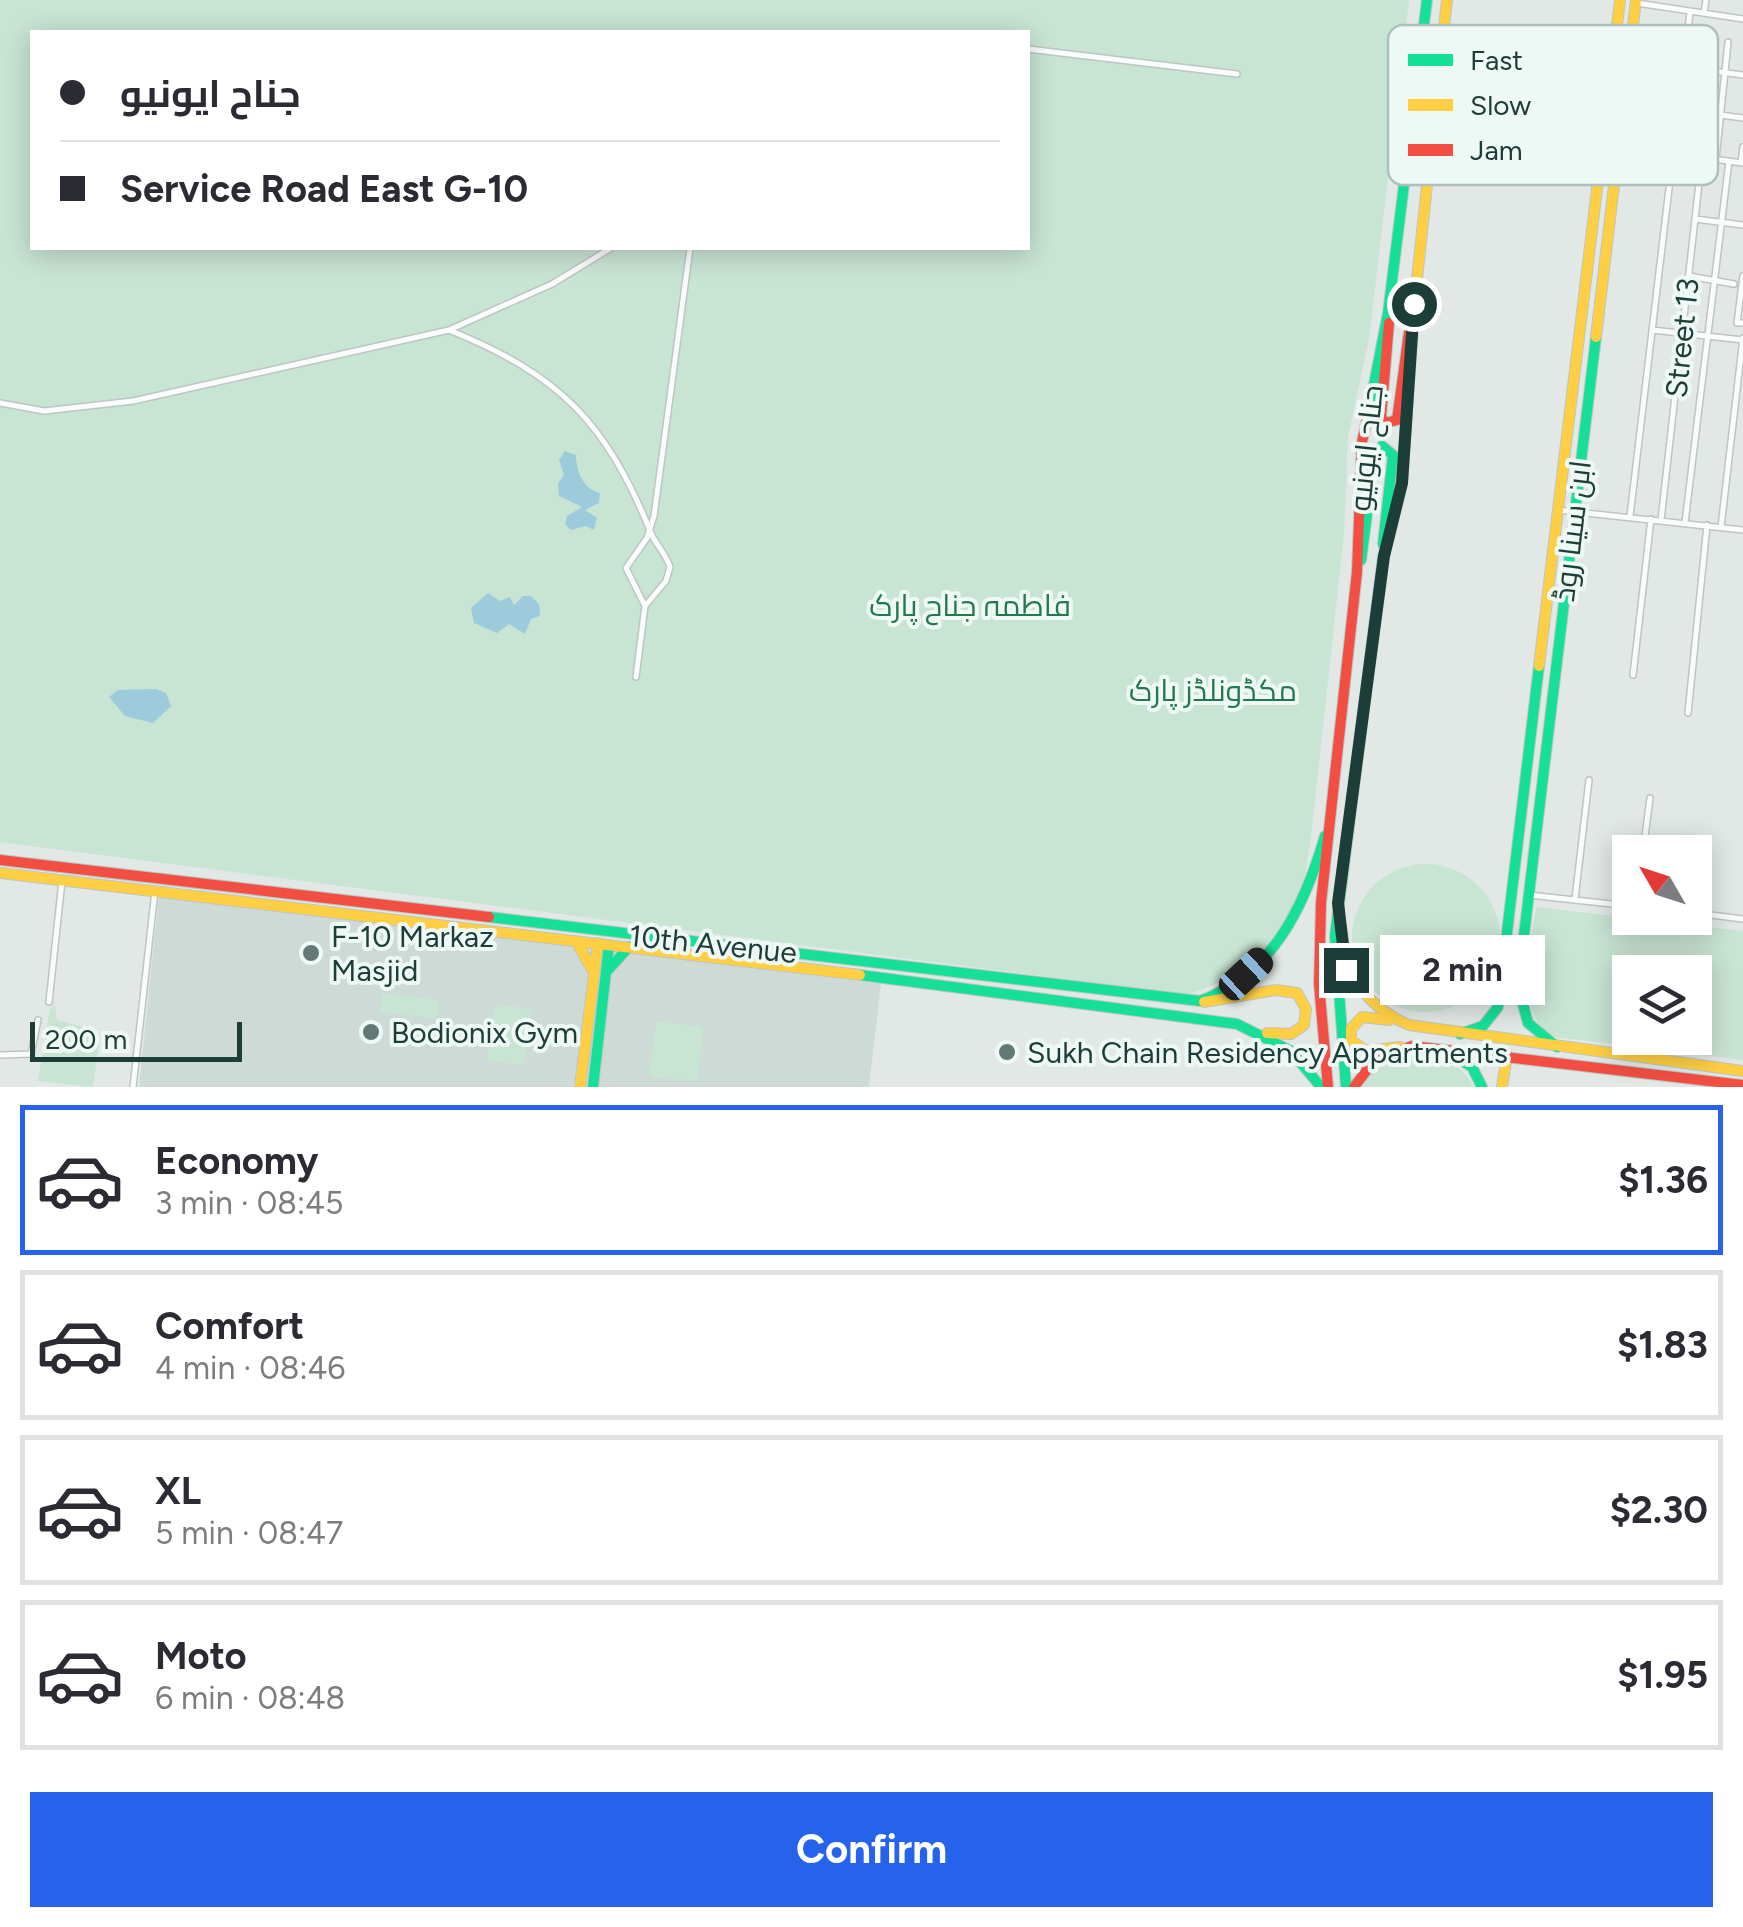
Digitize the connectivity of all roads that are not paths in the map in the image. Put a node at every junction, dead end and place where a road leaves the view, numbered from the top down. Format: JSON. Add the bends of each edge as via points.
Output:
{"nodes":[{"id":1,"x":1427,"y":0,"type":"edge"},
{"id":2,"x":1448,"y":0,"type":"edge"},
{"id":3,"x":1620,"y":0,"type":"edge"},
{"id":4,"x":1706,"y":0,"type":"edge"},
{"id":5,"x":1636,"y":2,"type":"edge"},
{"id":6,"x":1690,"y":12,"type":"junction"},
{"id":7,"x":1704,"y":13,"type":"junction"},
{"id":8,"x":1743,"y":19,"type":"edge"},
{"id":9,"x":1424,"y":25,"type":"edge"},
{"id":10,"x":1445,"y":25,"type":"edge"},
{"id":11,"x":1617,"y":25,"type":"edge"},
{"id":12,"x":1688,"y":25,"type":"edge"},
{"id":13,"x":1728,"y":42,"type":"dead end"},
{"id":14,"x":1030,"y":49,"type":"edge"},
{"id":15,"x":1718,"y":71,"type":"edge"},
{"id":16,"x":1726,"y":72,"type":"junction"},
{"id":17,"x":1236,"y":74,"type":"dead end"},
{"id":18,"x":1743,"y":74,"type":"edge"},
{"id":19,"x":1718,"y":114,"type":"edge"},
{"id":20,"x":1722,"y":115,"type":"junction"},
{"id":21,"x":1743,"y":118,"type":"edge"},
{"id":22,"x":1718,"y":144,"type":"edge"},
{"id":23,"x":1743,"y":147,"type":"edge"},
{"id":24,"x":1718,"y":159,"type":"edge"},
{"id":25,"x":1729,"y":161,"type":"junction"},
{"id":26,"x":1742,"y":163,"type":"edge"},
{"id":27,"x":1404,"y":185,"type":"edge"},
{"id":28,"x":1428,"y":185,"type":"edge"},
{"id":29,"x":1598,"y":185,"type":"edge"},
{"id":30,"x":1614,"y":185,"type":"edge"},
{"id":31,"x":1669,"y":185,"type":"edge"},
{"id":32,"x":1699,"y":185,"type":"edge"},
{"id":33,"x":1696,"y":219,"type":"junction"},
{"id":34,"x":1723,"y":223,"type":"junction"},
{"id":35,"x":1742,"y":225,"type":"edge"},
{"id":36,"x":609,"y":250,"type":"edge"},
{"id":37,"x":690,"y":250,"type":"edge"},
{"id":38,"x":1689,"y":276,"type":"junction"},
{"id":39,"x":1743,"y":276,"type":"edge"},
{"id":40,"x":1716,"y":281,"type":"junction"},
{"id":41,"x":1734,"y":284,"type":"dead end"},
{"id":42,"x":1388,"y":313,"type":"junction"},
{"id":43,"x":1743,"y":323,"type":"edge"},
{"id":44,"x":1412,"y":325,"type":"junction"},
{"id":45,"x":449,"y":330,"type":"junction"},
{"id":46,"x":1652,"y":330,"type":"junction"},
{"id":47,"x":1682,"y":333,"type":"junction"},
{"id":48,"x":1710,"y":338,"type":"junction"},
{"id":49,"x":1743,"y":342,"type":"edge"},
{"id":50,"x":0,"y":403,"type":"edge"},
{"id":51,"x":1558,"y":510,"type":"junction"},
{"id":52,"x":1574,"y":512,"type":"junction"},
{"id":53,"x":1630,"y":516,"type":"junction"},
{"id":54,"x":1651,"y":519,"type":"junction"},
{"id":55,"x":1662,"y":520,"type":"junction"},
{"id":56,"x":1685,"y":522,"type":"junction"},
{"id":57,"x":1706,"y":525,"type":"junction"},
{"id":58,"x":1721,"y":527,"type":"junction"},
{"id":59,"x":650,"y":530,"type":"junction"},
{"id":60,"x":1743,"y":530,"type":"edge"},
{"id":61,"x":1384,"y":556,"type":"junction"},
{"id":62,"x":1357,"y":572,"type":"junction"},
{"id":63,"x":645,"y":606,"type":"junction"},
{"id":64,"x":1633,"y":675,"type":"dead end"},
{"id":65,"x":636,"y":677,"type":"dead end"},
{"id":66,"x":1688,"y":713,"type":"dead end"},
{"id":67,"x":1589,"y":780,"type":"dead end"},
{"id":68,"x":1650,"y":798,"type":"dead end"},
{"id":69,"x":1328,"y":826,"type":"junction"},
{"id":70,"x":1645,"y":835,"type":"edge"},
{"id":71,"x":0,"y":860,"type":"edge"},
{"id":72,"x":0,"y":874,"type":"edge"},
{"id":73,"x":62,"y":880,"type":"junction"},
{"id":74,"x":156,"y":891,"type":"junction"},
{"id":75,"x":1528,"y":894,"type":"junction"},
{"id":76,"x":249,"y":895,"type":"junction"},
{"id":77,"x":1574,"y":899,"type":"junction"},
{"id":78,"x":1338,"y":903,"type":"junction"},
{"id":79,"x":1612,"y":904,"type":"edge"},
{"id":80,"x":1712,"y":915,"type":"edge"},
{"id":81,"x":1743,"y":919,"type":"edge"},
{"id":82,"x":462,"y":921,"type":"junction"},
{"id":83,"x":576,"y":940,"type":"junction"},
{"id":84,"x":603,"y":944,"type":"junction"},
{"id":85,"x":629,"y":947,"type":"junction"},
{"id":86,"x":606,"y":971,"type":"junction"},
{"id":87,"x":594,"y":972,"type":"junction"},
{"id":88,"x":956,"y":972,"type":"junction"},
{"id":89,"x":954,"y":986,"type":"junction"},
{"id":90,"x":1200,"y":1001,"type":"junction"},
{"id":91,"x":49,"y":1002,"type":"dead end"},
{"id":92,"x":38,"y":1020,"type":"dead end"},
{"id":93,"x":1399,"y":1022,"type":"junction"},
{"id":94,"x":1255,"y":1030,"type":"junction"},
{"id":95,"x":1460,"y":1034,"type":"junction"},
{"id":96,"x":1557,"y":1047,"type":"junction"},
{"id":97,"x":1405,"y":1048,"type":"junction"},
{"id":98,"x":1441,"y":1048,"type":"junction"},
{"id":99,"x":0,"y":1055,"type":"edge"},
{"id":100,"x":1506,"y":1055,"type":"junction"},
{"id":101,"x":1742,"y":1071,"type":"edge"},
{"id":102,"x":1740,"y":1086,"type":"edge"},
{"id":103,"x":133,"y":1087,"type":"edge"},
{"id":104,"x":580,"y":1087,"type":"edge"},
{"id":105,"x":593,"y":1087,"type":"edge"},
{"id":106,"x":1325,"y":1087,"type":"edge"},
{"id":107,"x":1346,"y":1087,"type":"edge"},
{"id":108,"x":1354,"y":1087,"type":"edge"},
{"id":109,"x":1482,"y":1087,"type":"edge"},
{"id":110,"x":1502,"y":1087,"type":"edge"}],
"edges":[{"from":1,"to":9,"type":"main road","name":"جناح ایونیو"},
{"from":2,"to":10,"type":"main road","name":"جناح ایونیو"},
{"from":3,"to":11,"type":"main road","name":"ابن سینا روڈ"},
{"from":4,"to":7,"type":"street"},
{"from":5,"to":6,"type":"street"},
{"from":6,"to":7,"type":"street"},
{"from":6,"to":12,"type":"street"},
{"from":7,"to":8,"type":"street"},
{"from":13,"to":16,"type":"street"},
{"from":14,"to":17,"type":"street"},
{"from":15,"to":16,"type":"street"},
{"from":16,"to":18,"type":"street"},
{"from":16,"to":20,"type":"street"},
{"from":19,"to":20,"type":"street"},
{"from":20,"to":21,"type":"street"},
{"from":20,"to":22,"type":"street"},
{"from":23,"to":26,"type":"street"},
{"from":24,"to":25,"type":"street"},
{"from":25,"to":26,"type":"street"},
{"from":25,"to":34,"type":"street"},
{"from":27,"to":42,"type":"main road","name":"جناح ایونیو"},
{"from":28,"to":44,"type":"main road","name":"جناح ایونیو"},
{"from":29,"to":51,"type":"main road","name":"ابن سینا روڈ"},
{"from":30,"to":52,"type":"main road","name":"ابن سینا روڈ"},
{"from":31,"to":46,"type":"street"},
{"from":32,"to":33,"type":"street","name":"Street 13"},
{"from":33,"to":34,"type":"street"},
{"from":33,"to":38,"type":"street","name":"Street 13"},
{"from":34,"to":35,"type":"street"},
{"from":34,"to":40,"type":"street"},
{"from":36,"to":45,"type":"street","via":[[552,284]]},
{"from":37,"to":59,"type":"street"},
{"from":38,"to":40,"type":"street"},
{"from":38,"to":47,"type":"street","name":"Street 13"},
{"from":39,"to":43,"type":"street"},
{"from":40,"to":41,"type":"street"},
{"from":40,"to":48,"type":"street"},
{"from":42,"to":44,"type":"main road","via":[[1380,417],[1386,423],[1397,420]]},
{"from":42,"to":62,"type":"main road","name":"جناح ایونیو","via":[[1362,442]]},
{"from":44,"to":61,"type":"main road","name":"جناح ایونیو","via":[[1402,483]]},
{"from":45,"to":50,"type":"street","via":[[106,406],[44,411]]},
{"from":45,"to":59,"type":"street","via":[[524,364],[580,410],[618,463]]},
{"from":46,"to":47,"type":"street"},
{"from":46,"to":53,"type":"street"},
{"from":47,"to":48,"type":"street"},
{"from":47,"to":55,"type":"street","name":"Street 13"},
{"from":48,"to":49,"type":"street"},
{"from":48,"to":56,"type":"street"},
{"from":49,"to":58,"type":"street"},
{"from":51,"to":52,"type":"street"},
{"from":51,"to":95,"type":"main road","name":"ابن سینا روڈ","via":[[1498,1007],[1483,1026]]},
{"from":52,"to":53,"type":"street"},
{"from":52,"to":75,"type":"main road","name":"ابن سینا روڈ"},
{"from":53,"to":54,"type":"street"},
{"from":54,"to":55,"type":"street"},
{"from":54,"to":64,"type":"street"},
{"from":55,"to":56,"type":"street"},
{"from":56,"to":57,"type":"street"},
{"from":57,"to":58,"type":"street"},
{"from":57,"to":66,"type":"street"},
{"from":58,"to":60,"type":"street"},
{"from":59,"to":63,"type":"street","via":[[626,568]]},
{"from":59,"to":63,"type":"street","via":[[670,567]]},
{"from":61,"to":62,"type":"main road","via":[[1393,454],[1382,446]]},
{"from":61,"to":78,"type":"main road","name":"جناح ایونیو"},
{"from":62,"to":69,"type":"main road","name":"جناح ایونیو"},
{"from":63,"to":65,"type":"street"},
{"from":67,"to":77,"type":"street"},
{"from":68,"to":70,"type":"street"},
{"from":69,"to":90,"type":"main road","via":[[1294,922],[1236,984]]},
{"from":69,"to":106,"type":"main road","name":"جناح ایونیو","via":[[1318,955]]},
{"from":71,"to":76,"type":"main road","name":"10th Avenue"},
{"from":72,"to":73,"type":"main road","name":"10th Avenue"},
{"from":73,"to":74,"type":"main road","name":"10th Avenue"},
{"from":73,"to":91,"type":"street"},
{"from":74,"to":76,"type":"main road","name":"10th Avenue"},
{"from":74,"to":103,"type":"street"},
{"from":75,"to":77,"type":"street"},
{"from":75,"to":96,"type":"main road","name":"ابن سینا روڈ","via":[[1519,1000],[1534,1030]]},
{"from":76,"to":82,"type":"main road","name":"10th Avenue"},
{"from":77,"to":79,"type":"street"},
{"from":78,"to":93,"type":"main road","via":[[1346,970],[1370,1005]]},
{"from":78,"to":107,"type":"main road","name":"جناح ایونیو","via":[[1334,957]]},
{"from":80,"to":81,"type":"street"},
{"from":82,"to":83,"type":"main road","name":"10th Avenue"},
{"from":82,"to":88,"type":"main road","name":"10th Avenue"},
{"from":83,"to":84,"type":"main road","name":"10th Avenue"},
{"from":83,"to":87,"type":"main road"},
{"from":84,"to":85,"type":"main road","name":"10th Avenue"},
{"from":84,"to":86,"type":"main road"},
{"from":84,"to":87,"type":"main road"},
{"from":85,"to":86,"type":"main road"},
{"from":85,"to":89,"type":"main road","name":"10th Avenue"},
{"from":86,"to":105,"type":"main road"},
{"from":87,"to":104,"type":"main road"},
{"from":88,"to":89,"type":"main road"},
{"from":88,"to":90,"type":"main road","name":"10th Avenue"},
{"from":89,"to":94,"type":"main road","name":"10th Avenue"},
{"from":90,"to":94,"type":"main road","name":"10th Avenue","via":[[1233,1002],[1287,989],[1303,1002],[1306,1016],[1298,1031],[1282,1036]]},
{"from":92,"to":99,"type":"street","via":[[30,1054]]},
{"from":93,"to":95,"type":"main road"},
{"from":93,"to":97,"type":"main road","via":[[1362,1017],[1350,1040],[1366,1051]]},
{"from":94,"to":106,"type":"main road","name":"10th Avenue","via":[[1302,1060]]},
{"from":95,"to":96,"type":"main road"},
{"from":96,"to":101,"type":"main road"},
{"from":97,"to":98,"type":"main road"},
{"from":97,"to":108,"type":"main road","via":[[1374,1062]]},
{"from":98,"to":100,"type":"main road"},
{"from":98,"to":109,"type":"main road","via":[[1472,1067]]},
{"from":100,"to":102,"type":"main road"},
{"from":100,"to":110,"type":"main road"},
{"from":101,"to":102,"type":"street"}]}
